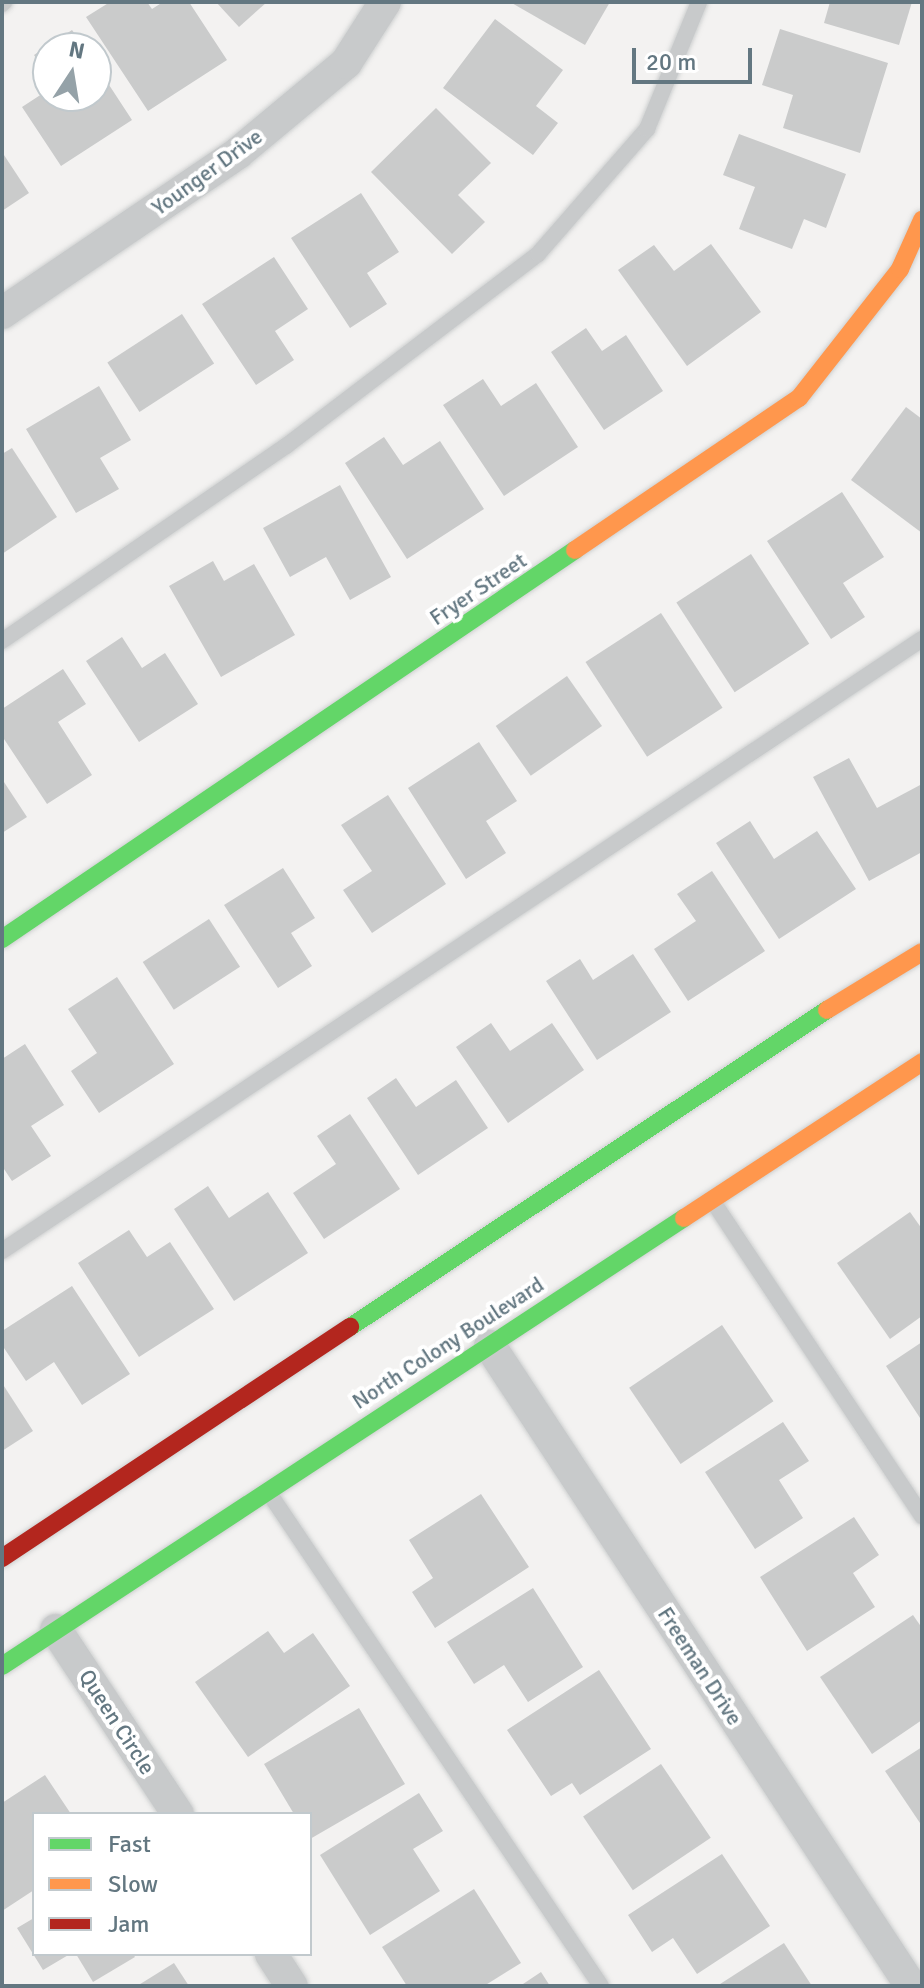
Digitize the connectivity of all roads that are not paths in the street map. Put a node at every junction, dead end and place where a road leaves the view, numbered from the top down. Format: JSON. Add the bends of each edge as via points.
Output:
{"nodes":[{"id":1,"x":385,"y":2,"type":"edge"},
{"id":2,"x":699,"y":2,"type":"edge"},
{"id":3,"x":922,"y":220,"type":"edge"},
{"id":4,"x":2,"y":313,"type":"edge"},
{"id":5,"x":922,"y":639,"type":"edge"},
{"id":6,"x":2,"y":641,"type":"edge"},
{"id":7,"x":2,"y":939,"type":"edge"},
{"id":8,"x":922,"y":952,"type":"edge"},
{"id":9,"x":922,"y":1062,"type":"edge"},
{"id":10,"x":713,"y":1201,"type":"junction"},
{"id":11,"x":2,"y":1251,"type":"edge"},
{"id":12,"x":490,"y":1346,"type":"junction"},
{"id":13,"x":266,"y":1489,"type":"junction"},
{"id":14,"x":922,"y":1516,"type":"edge"},
{"id":15,"x":2,"y":1558,"type":"edge"},
{"id":16,"x":56,"y":1630,"type":"junction"},
{"id":17,"x":2,"y":1666,"type":"edge"},
{"id":18,"x":177,"y":1812,"type":"edge"},
{"id":19,"x":272,"y":1956,"type":"edge"},
{"id":20,"x":292,"y":1986,"type":"edge"},
{"id":21,"x":601,"y":1986,"type":"edge"},
{"id":22,"x":911,"y":1986,"type":"edge"}],
"edges":[{"from":1,"to":4,"type":"street","name":"Younger Drive","via":[[346,63],[238,153]]},
{"from":2,"to":6,"type":"lane","via":[[647,129],[538,254],[286,446]]},
{"from":3,"to":7,"type":"street","name":"Fryer Street","via":[[900,269],[799,398]]},
{"from":5,"to":11,"type":"lane"},
{"from":8,"to":15,"type":"street","via":[[839,1001]]},
{"from":9,"to":10,"type":"street","name":"North Colony Boulevard"},
{"from":10,"to":12,"type":"street","name":"North Colony Boulevard"},
{"from":10,"to":14,"type":"lane"},
{"from":12,"to":13,"type":"street","name":"North Colony Boulevard"},
{"from":12,"to":22,"type":"street","name":"Freeman Drive"},
{"from":13,"to":16,"type":"street","name":"North Colony Boulevard"},
{"from":13,"to":21,"type":"lane"},
{"from":16,"to":17,"type":"street","name":"North Colony Boulevard"},
{"from":16,"to":18,"type":"street","name":"Queen Circle"},
{"from":19,"to":20,"type":"street"}]}
